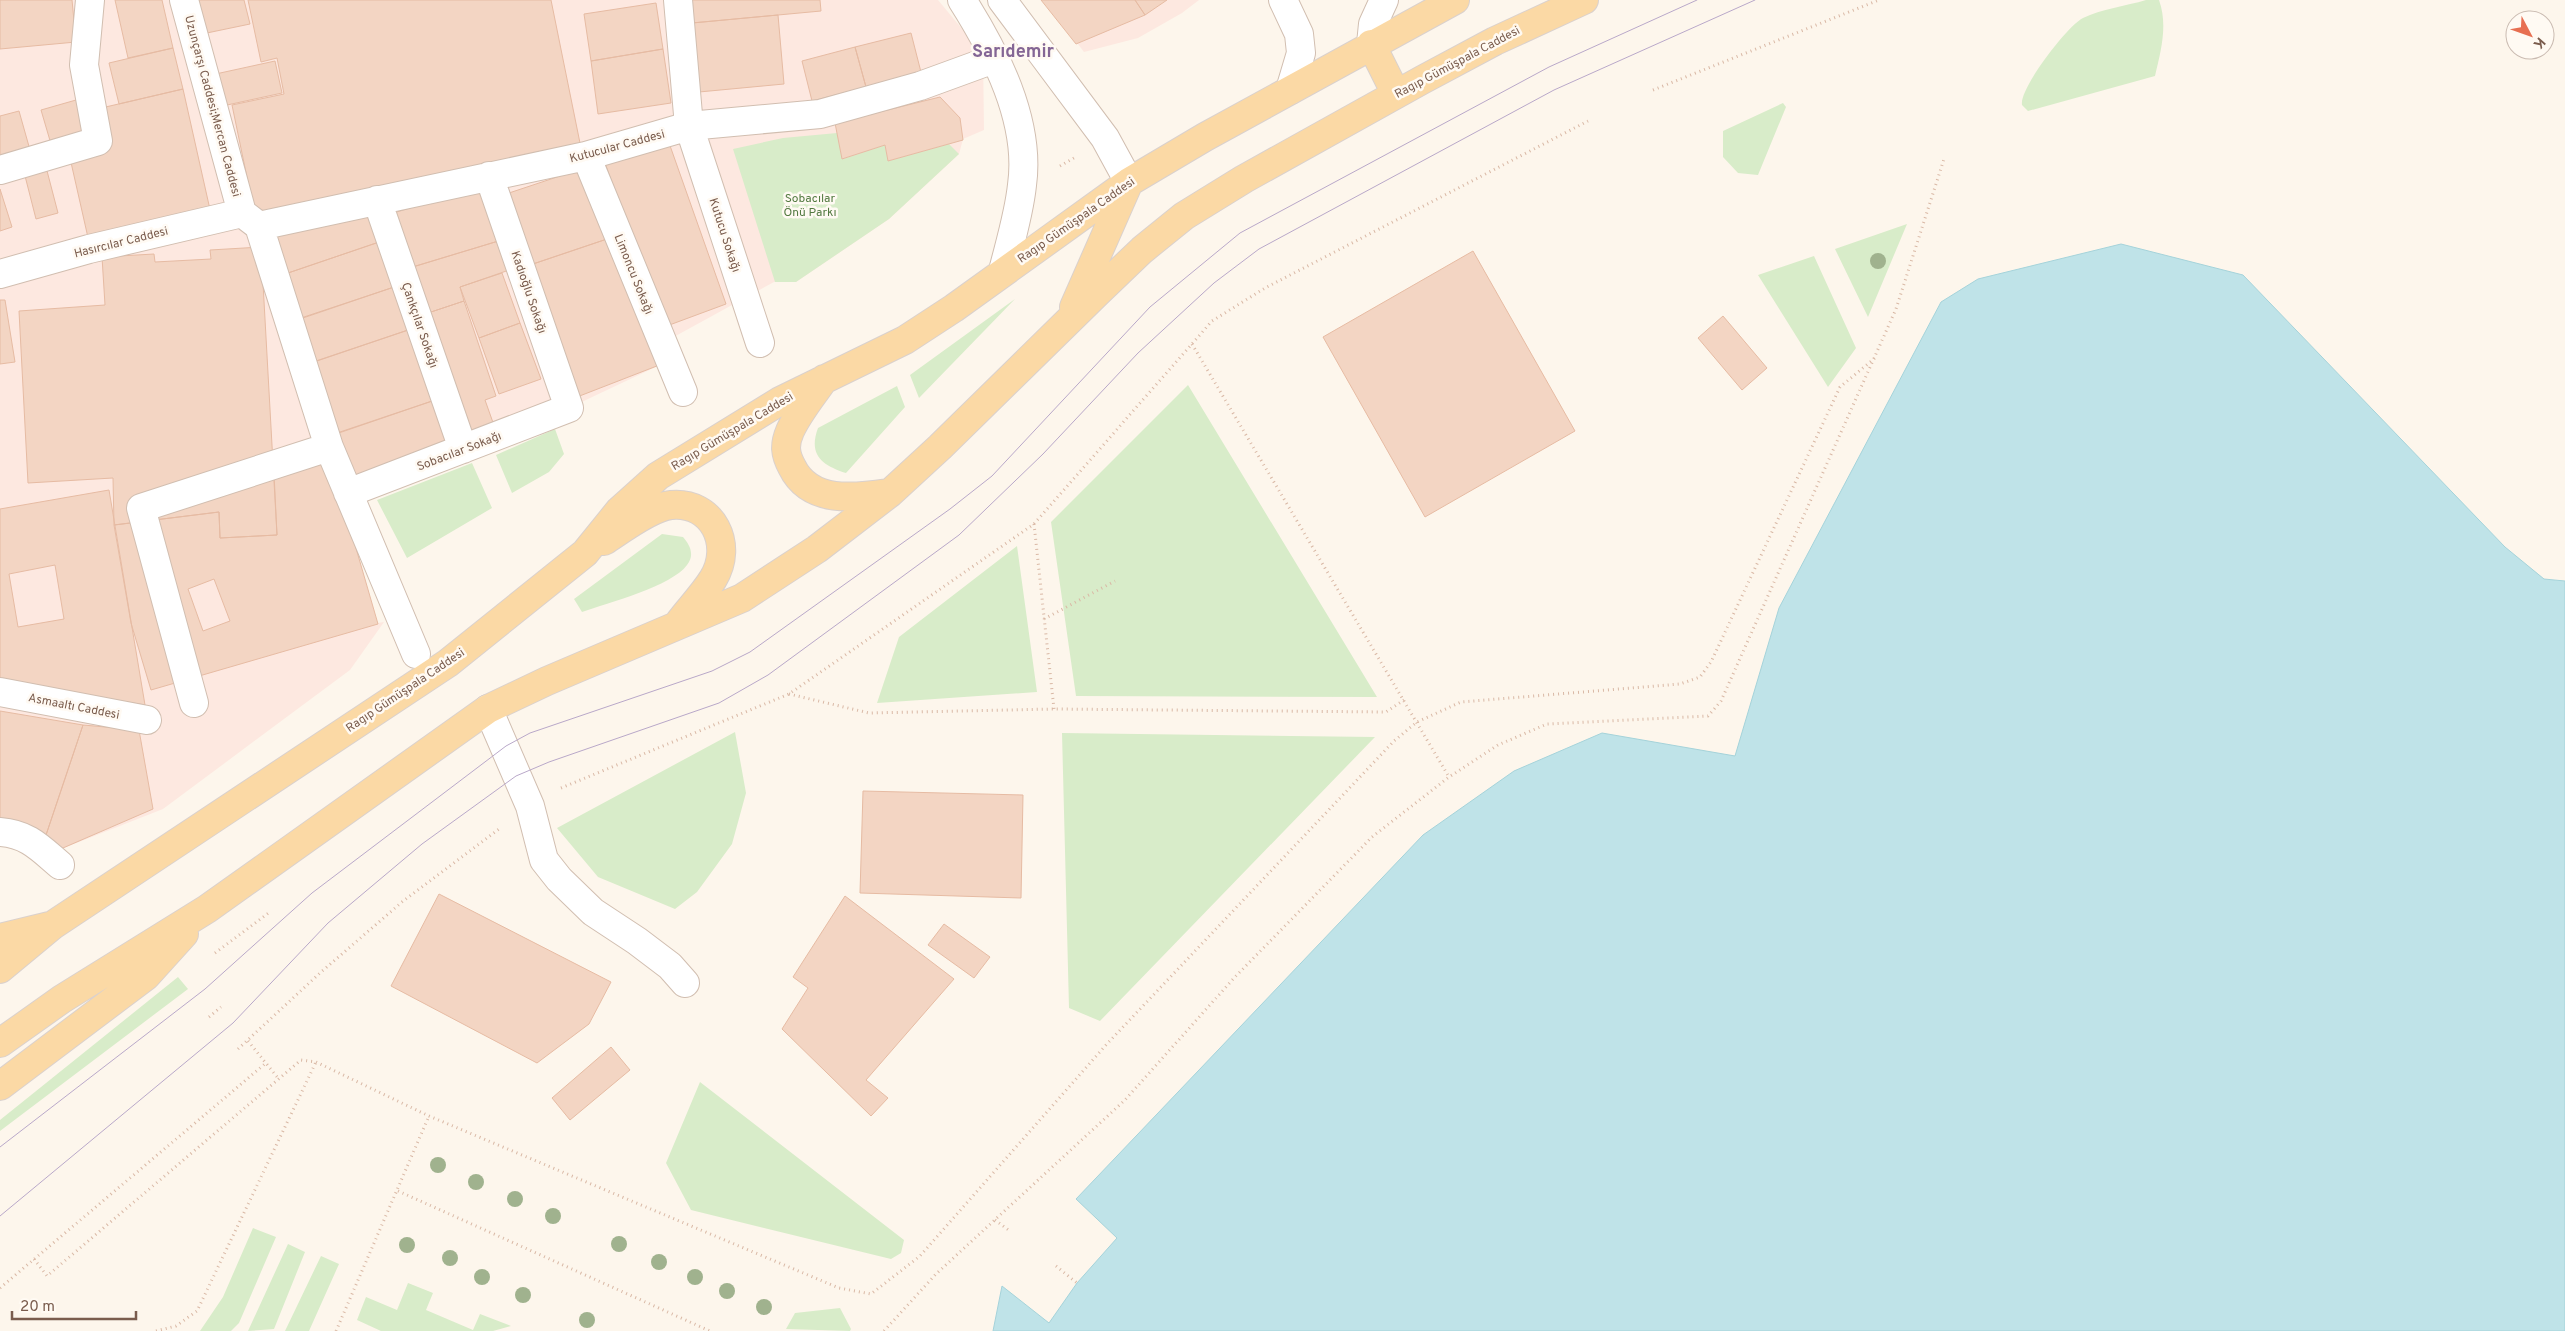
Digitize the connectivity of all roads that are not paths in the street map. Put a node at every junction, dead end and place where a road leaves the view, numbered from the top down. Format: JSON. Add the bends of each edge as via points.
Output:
{"nodes":[{"id":1,"x":90,"y":0,"type":"edge"},
{"id":2,"x":184,"y":0,"type":"edge"},
{"id":3,"x":678,"y":0,"type":"edge"},
{"id":4,"x":962,"y":0,"type":"edge"},
{"id":5,"x":1002,"y":0,"type":"edge"},
{"id":6,"x":1284,"y":0,"type":"edge"},
{"id":7,"x":1384,"y":0,"type":"edge"},
{"id":8,"x":1455,"y":0,"type":"edge"},
{"id":9,"x":1584,"y":0,"type":"edge"},
{"id":10,"x":1371,"y":44,"type":"junction"},
{"id":11,"x":994,"y":59,"type":"junction"},
{"id":12,"x":1290,"y":90,"type":"junction"},
{"id":13,"x":1396,"y":94,"type":"junction"},
{"id":14,"x":690,"y":126,"type":"junction"},
{"id":15,"x":586,"y":156,"type":"junction"},
{"id":16,"x":0,"y":170,"type":"edge"},
{"id":17,"x":489,"y":176,"type":"junction"},
{"id":18,"x":1130,"y":182,"type":"junction"},
{"id":19,"x":377,"y":200,"type":"junction"},
{"id":20,"x":250,"y":219,"type":"junction"},
{"id":21,"x":1004,"y":271,"type":"junction"},
{"id":22,"x":0,"y":274,"type":"edge"},
{"id":23,"x":1068,"y":322,"type":"junction"},
{"id":24,"x":760,"y":343,"type":"dead end"},
{"id":25,"x":825,"y":377,"type":"junction"},
{"id":26,"x":683,"y":392,"type":"dead end"},
{"id":27,"x":569,"y":408,"type":"joint"},
{"id":28,"x":329,"y":447,"type":"junction"},
{"id":29,"x":463,"y":450,"type":"junction"},
{"id":30,"x":890,"y":492,"type":"junction"},
{"id":31,"x":348,"y":493,"type":"junction"},
{"id":32,"x":585,"y":552,"type":"junction"},
{"id":33,"x":675,"y":628,"type":"junction"},
{"id":34,"x":416,"y":654,"type":"dead end"},
{"id":35,"x":0,"y":692,"type":"edge"},
{"id":36,"x":194,"y":703,"type":"dead end"},
{"id":37,"x":488,"y":709,"type":"junction"},
{"id":38,"x":148,"y":720,"type":"dead end"},
{"id":39,"x":0,"y":832,"type":"edge"},
{"id":40,"x":60,"y":865,"type":"dead end"},
{"id":41,"x":207,"y":909,"type":"junction"},
{"id":42,"x":53,"y":925,"type":"junction"},
{"id":43,"x":0,"y":938,"type":"edge"},
{"id":44,"x":0,"y":969,"type":"edge"},
{"id":45,"x":685,"y":983,"type":"dead end"},
{"id":46,"x":0,"y":1043,"type":"edge"},
{"id":47,"x":0,"y":1086,"type":"edge"}],
"edges":[{"from":1,"to":16,"type":"street","via":[[84,65],[98,141]]},
{"from":2,"to":20,"type":"street","name":"Uzunçarşı Caddesi;Mercan Caddesi"},
{"from":3,"to":14,"type":"street","name":"Kutucu Sokağı"},
{"from":4,"to":11,"type":"street"},
{"from":5,"to":18,"type":"street","via":[[1105,138]]},
{"from":6,"to":12,"type":"street","via":[[1299,34],[1301,53]]},
{"from":7,"to":10,"type":"street","via":[[1373,24]]},
{"from":8,"to":10,"type":"main road","name":"Ragıp Gümüşpala Caddesi"},
{"from":9,"to":13,"type":"main road","name":"Ragıp Gümüşpala Caddesi","via":[[1495,40]]},
{"from":10,"to":12,"type":"main road","name":"Ragıp Gümüşpala Caddesi"},
{"from":10,"to":13,"type":"main road"},
{"from":11,"to":14,"type":"street","name":"Kutucular Caddesi","via":[[920,86],[820,114]]},
{"from":11,"to":21,"type":"street","via":[[1011,98],[1023,146],[1022,185]]},
{"from":12,"to":18,"type":"main road","name":"Ragıp Gümüşpala Caddesi"},
{"from":13,"to":23,"type":"main road","name":"Ragıp Gümüşpala Caddesi","via":[[1184,216],[1142,250]]},
{"from":14,"to":15,"type":"street","name":"Kutucular Caddesi"},
{"from":14,"to":24,"type":"street","name":"Kutucu Sokağı"},
{"from":15,"to":17,"type":"street","name":"Kutucular Caddesi"},
{"from":15,"to":26,"type":"street","name":"Limoncu Sokağı"},
{"from":17,"to":19,"type":"street","name":"Kutucular Caddesi"},
{"from":17,"to":27,"type":"street","name":"Kadıoğlu Sokağı"},
{"from":18,"to":21,"type":"main road","name":"Ragıp Gümüşpala Caddesi"},
{"from":18,"to":23,"type":"main road"},
{"from":19,"to":20,"type":"street","name":"Kutucular Caddesi"},
{"from":19,"to":29,"type":"street","name":"Çankçılar Sokağı"},
{"from":20,"to":22,"type":"street","name":"Hasırcılar Caddesi","via":[[89,249]]},
{"from":20,"to":28,"type":"street","name":"Uzunçarşı Caddesi;Mercan Caddesi"},
{"from":21,"to":25,"type":"main road","name":"Ragıp Gümüşpala Caddesi","via":[[905,340]]},
{"from":23,"to":30,"type":"main road","name":"Ragıp Gümüşpala Caddesi","via":[[940,448]]},
{"from":25,"to":30,"type":"main road","via":[[790,431],[785,454],[797,478],[821,494],[852,498]]},
{"from":25,"to":32,"type":"main road","name":"Ragıp Gümüşpala Caddesi","via":[[722,435],[658,476],[620,511]]},
{"from":27,"to":29,"type":"street","name":"Sobacılar Sokağı"},
{"from":28,"to":31,"type":"street","name":"Uzunçarşı Caddesi;Mercan Caddesi"},
{"from":28,"to":36,"type":"street","via":[[141,508]]},
{"from":29,"to":31,"type":"street","name":"Sobacılar Sokağı"},
{"from":30,"to":33,"type":"main road","name":"Ragıp Gümüşpala Caddesi","via":[[817,549],[742,598]]},
{"from":31,"to":34,"type":"street","name":"Uzunçarşı Caddesi;Mercan Caddesi"},
{"from":32,"to":33,"type":"main road","via":[[652,512],[670,505],[689,506],[707,514],[718,529],[722,550],[714,578]]},
{"from":32,"to":42,"type":"main road","name":"Ragıp Gümüşpala Caddesi","via":[[448,663]]},
{"from":33,"to":37,"type":"main road","name":"Ragıp Gümüşpala Caddesi"},
{"from":35,"to":38,"type":"street","name":"Asmaaltı Caddesi"},
{"from":37,"to":41,"type":"main road","name":"Ragıp Gümüşpala Caddesi"},
{"from":37,"to":45,"type":"street","via":[[530,806],[544,860],[593,912],[670,966]]},
{"from":39,"to":40,"type":"street","via":[[17,833],[39,846]]},
{"from":41,"to":46,"type":"main road","via":[[62,999]]},
{"from":41,"to":47,"type":"main road","via":[[146,976]]},
{"from":42,"to":43,"type":"main road"},
{"from":42,"to":44,"type":"main road"}]}
